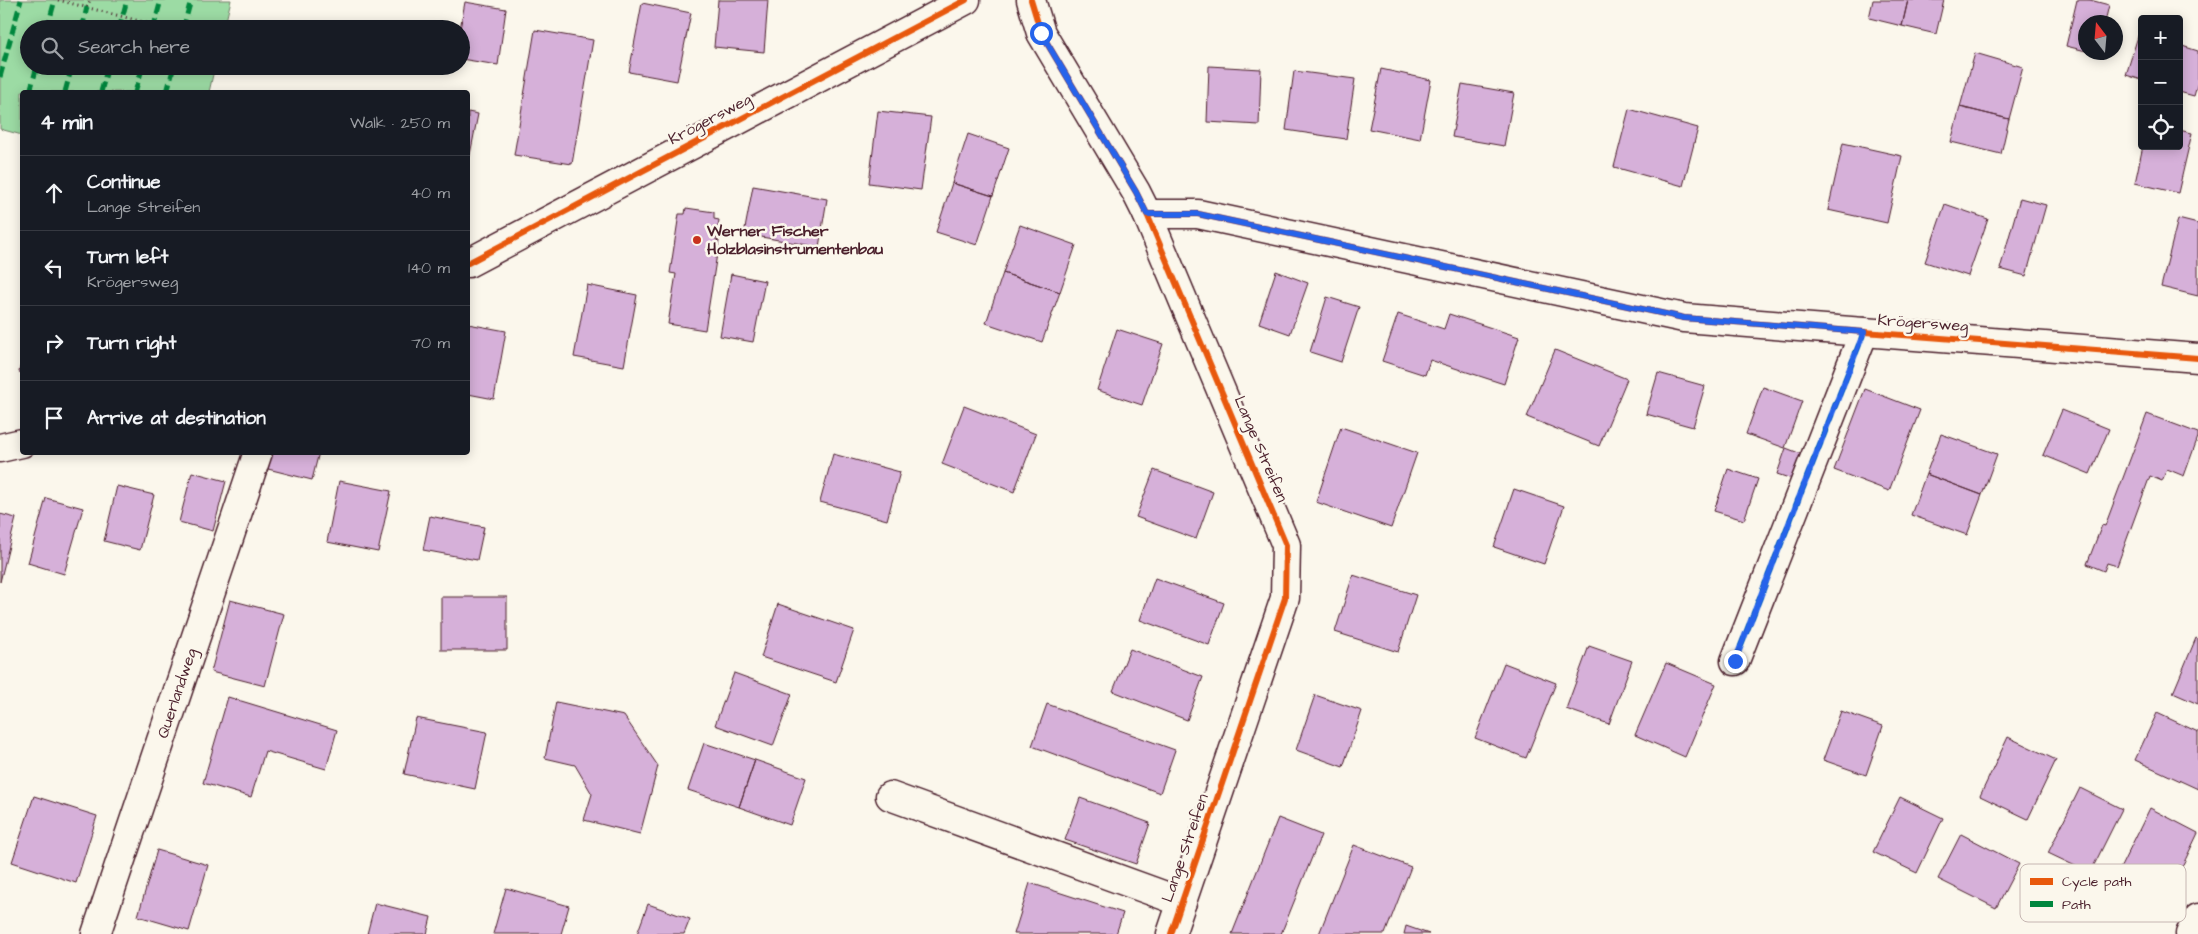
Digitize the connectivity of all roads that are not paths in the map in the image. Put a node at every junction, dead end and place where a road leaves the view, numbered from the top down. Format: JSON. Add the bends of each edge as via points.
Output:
{"nodes":[{"id":1,"x":966,"y":0,"type":"edge"},
{"id":2,"x":1031,"y":0,"type":"edge"},
{"id":3,"x":1147,"y":214,"type":"junction"},
{"id":4,"x":470,"y":262,"type":"edge"},
{"id":5,"x":1864,"y":332,"type":"junction"},
{"id":6,"x":2198,"y":358,"type":"edge"},
{"id":7,"x":20,"y":444,"type":"edge"},
{"id":8,"x":0,"y":448,"type":"edge"},
{"id":9,"x":257,"y":455,"type":"edge"},
{"id":10,"x":1735,"y":661,"type":"dead end"},
{"id":11,"x":890,"y":796,"type":"dead end"},
{"id":12,"x":1182,"y":902,"type":"junction"},
{"id":13,"x":2198,"y":918,"type":"edge"},
{"id":14,"x":96,"y":934,"type":"edge"},
{"id":15,"x":1171,"y":934,"type":"edge"},
{"id":16,"x":2190,"y":934,"type":"edge"}],
"edges":[{"from":1,"to":4,"type":"street","name":"Krögersweg"},
{"from":2,"to":3,"type":"street","name":"Lange Streifen","via":[[1041,33]]},
{"from":3,"to":5,"type":"street","name":"Krögersweg","via":[[1198,214],[1684,318]]},
{"from":3,"to":12,"type":"street","name":"Lange Streifen","via":[[1286,545],[1285,598]]},
{"from":5,"to":6,"type":"street","name":"Krögersweg"},
{"from":5,"to":10,"type":"street"},
{"from":7,"to":8,"type":"street"},
{"from":9,"to":14,"type":"street","name":"Querlandweg"},
{"from":11,"to":12,"type":"street"},
{"from":12,"to":15,"type":"street","name":"Lange Streifen"},
{"from":13,"to":16,"type":"street"}]}
